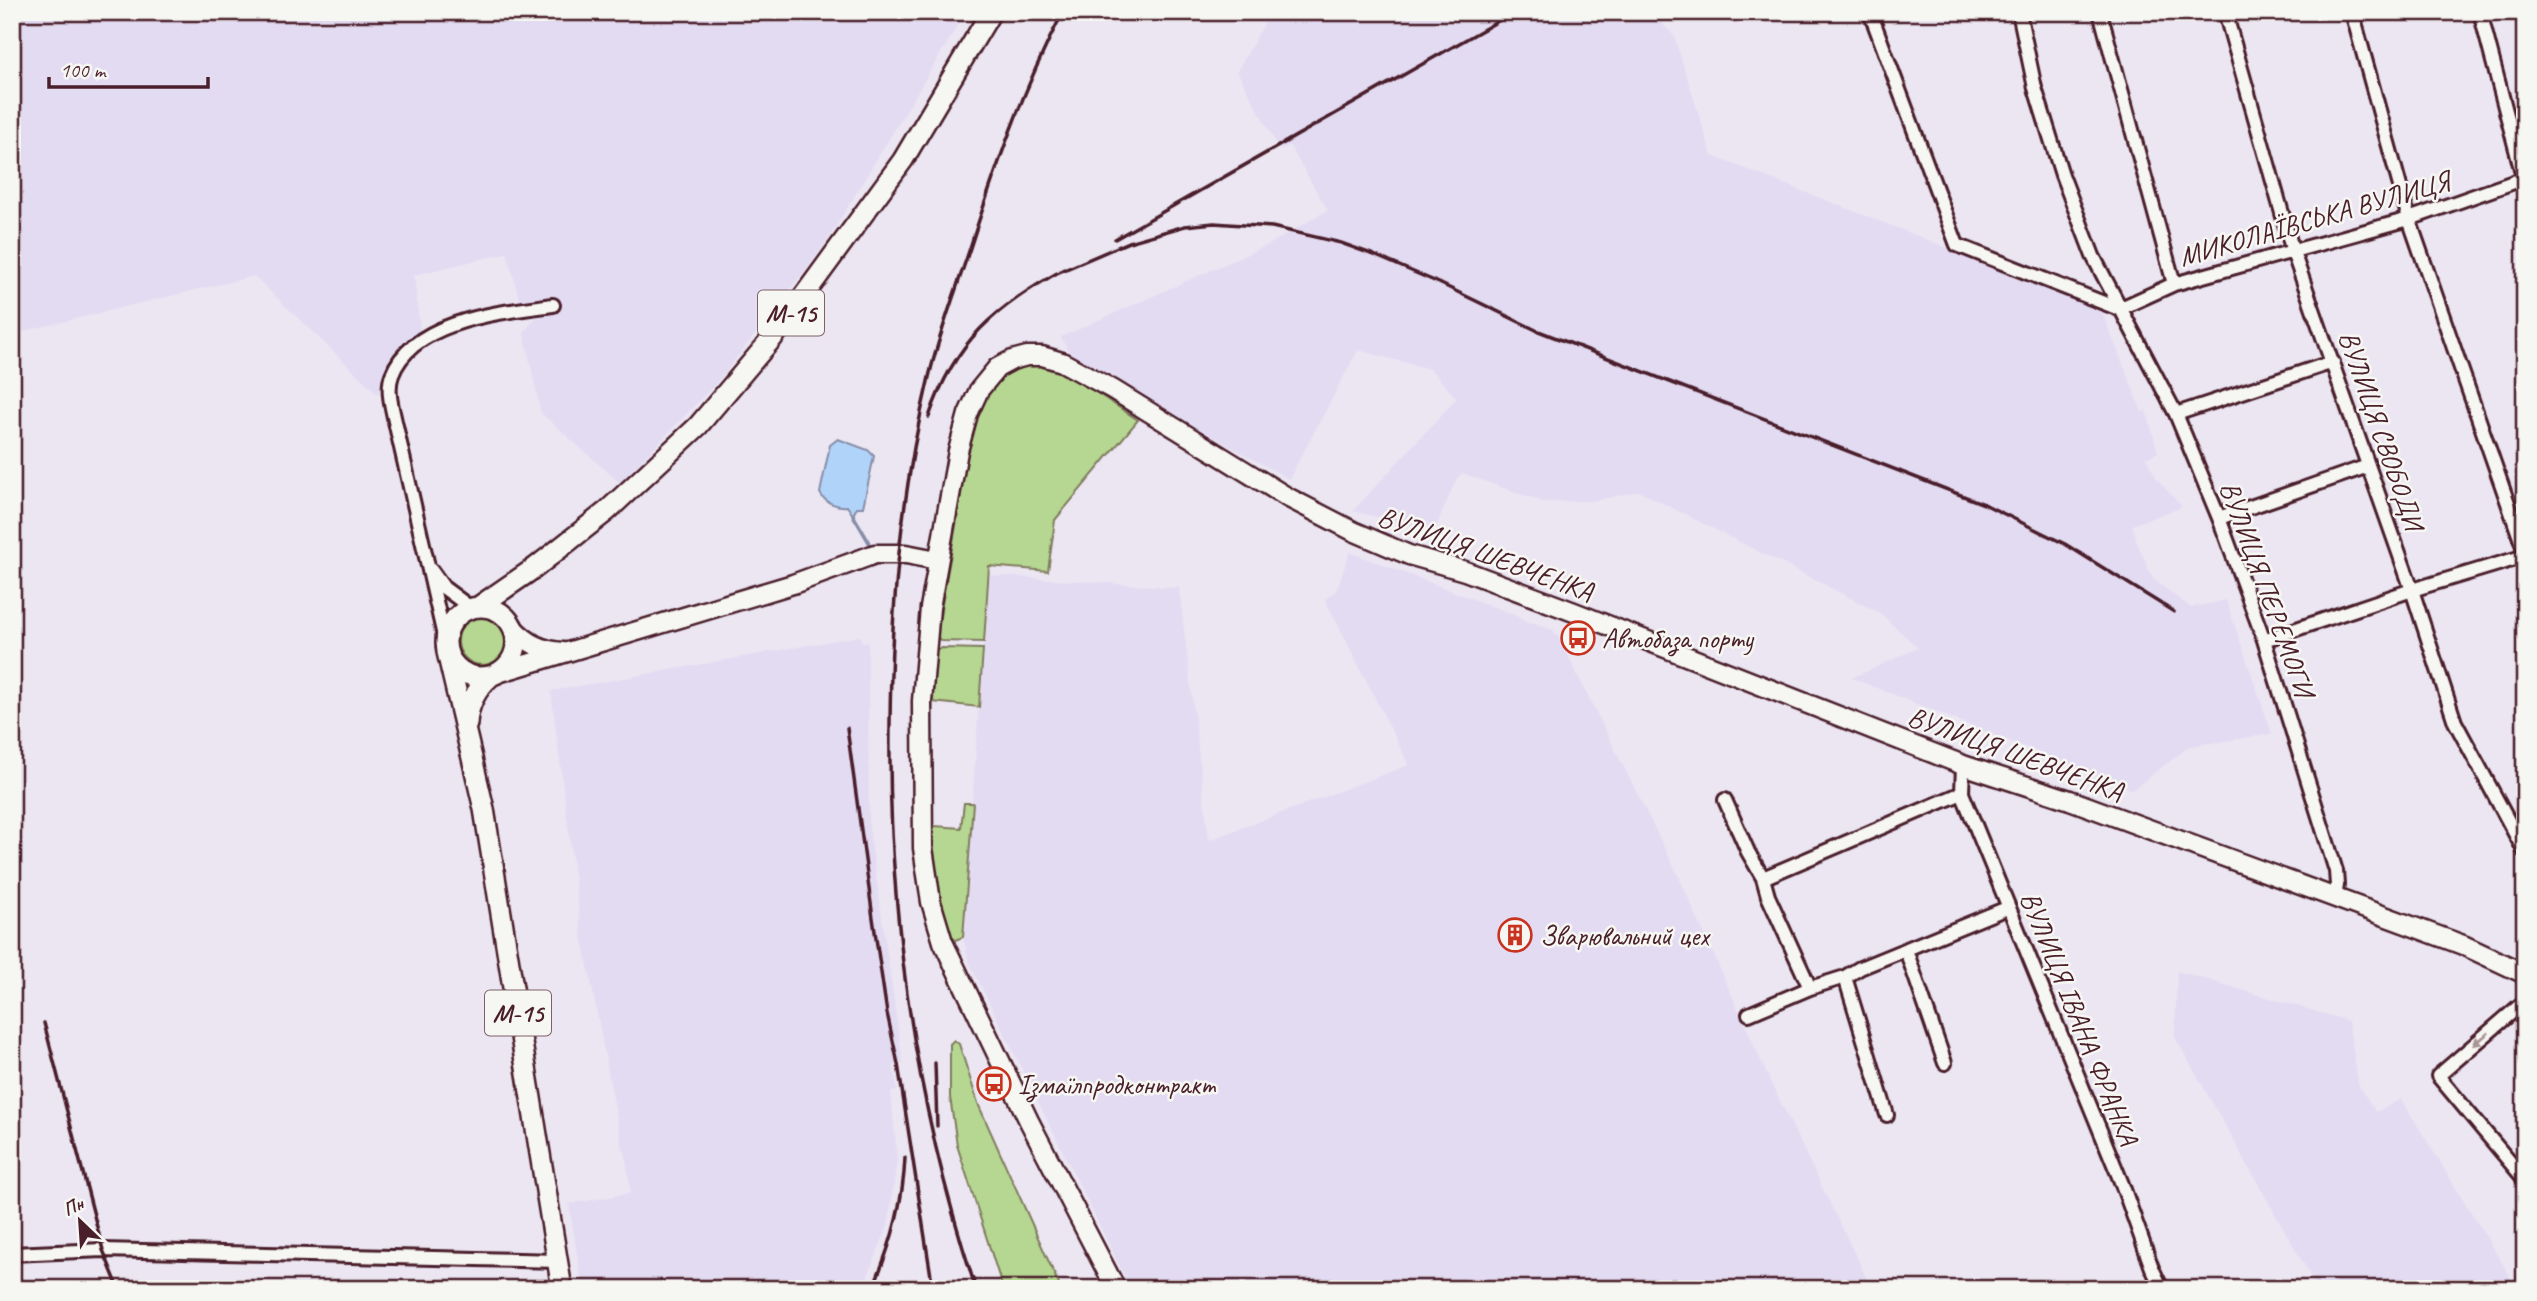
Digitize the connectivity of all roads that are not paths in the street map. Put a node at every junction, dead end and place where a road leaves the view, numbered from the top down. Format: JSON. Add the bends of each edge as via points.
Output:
{"nodes":[{"id":1,"x":990,"y":12,"type":"edge"},
{"id":2,"x":1870,"y":12,"type":"edge"},
{"id":3,"x":2019,"y":12,"type":"edge"},
{"id":4,"x":2100,"y":12,"type":"edge"},
{"id":5,"x":2225,"y":12,"type":"edge"},
{"id":6,"x":2352,"y":12,"type":"edge"},
{"id":7,"x":2480,"y":12,"type":"edge"},
{"id":8,"x":2524,"y":180,"type":"edge"},
{"id":9,"x":2409,"y":219,"type":"junction"},
{"id":10,"x":2293,"y":252,"type":"junction"},
{"id":11,"x":2174,"y":284,"type":"junction"},
{"id":12,"x":554,"y":305,"type":"dead end"},
{"id":13,"x":2119,"y":309,"type":"junction"},
{"id":14,"x":2333,"y":362,"type":"junction"},
{"id":15,"x":2176,"y":414,"type":"junction"},
{"id":16,"x":2368,"y":466,"type":"junction"},
{"id":17,"x":2219,"y":517,"type":"junction"},
{"id":18,"x":2525,"y":554,"type":"edge"},
{"id":19,"x":425,"y":559,"type":"junction"},
{"id":20,"x":937,"y":561,"type":"junction"},
{"id":21,"x":536,"y":567,"type":"junction"},
{"id":22,"x":2412,"y":590,"type":"junction"},
{"id":23,"x":474,"y":607,"type":"junction"},
{"id":24,"x":513,"y":627,"type":"junction"},
{"id":25,"x":2264,"y":640,"type":"junction"},
{"id":26,"x":446,"y":648,"type":"junction"},
{"id":27,"x":573,"y":651,"type":"junction"},
{"id":28,"x":494,"y":674,"type":"junction"},
{"id":29,"x":469,"y":739,"type":"junction"},
{"id":30,"x":1963,"y":765,"type":"junction"},
{"id":31,"x":1962,"y":793,"type":"junction"},
{"id":32,"x":1725,"y":800,"type":"dead end"},
{"id":33,"x":2525,"y":852,"type":"edge"},
{"id":34,"x":1763,"y":878,"type":"junction"},
{"id":35,"x":2335,"y":898,"type":"junction"},
{"id":36,"x":2007,"y":908,"type":"junction"},
{"id":37,"x":1906,"y":950,"type":"junction"},
{"id":38,"x":2524,"y":971,"type":"edge"},
{"id":39,"x":1845,"y":978,"type":"junction"},
{"id":40,"x":1810,"y":988,"type":"junction"},
{"id":41,"x":2525,"y":1002,"type":"edge"},
{"id":42,"x":1749,"y":1014,"type":"dead end"},
{"id":43,"x":1945,"y":1063,"type":"dead end"},
{"id":44,"x":1887,"y":1115,"type":"dead end"},
{"id":45,"x":2525,"y":1180,"type":"edge"},
{"id":46,"x":12,"y":1254,"type":"edge"},
{"id":47,"x":558,"y":1261,"type":"junction"},
{"id":48,"x":562,"y":1289,"type":"edge"},
{"id":49,"x":1116,"y":1289,"type":"edge"},
{"id":50,"x":2162,"y":1289,"type":"edge"}],
"edges":[{"from":1,"to":21,"type":"highway","number":"М-15","via":[[902,160],[775,335],[698,426],[607,511]]},
{"from":2,"to":13,"type":"street","via":[[1957,245]]},
{"from":3,"to":13,"type":"street","name":"ВУЛИЦЯ ПЕРЕМОГИ","via":[[2035,88],[2062,175],[2092,256]]},
{"from":4,"to":11,"type":"street"},
{"from":5,"to":10,"type":"street","name":"ВУЛИЦЯ СВОБОДИ"},
{"from":6,"to":9,"type":"street"},
{"from":7,"to":8,"type":"street"},
{"from":8,"to":9,"type":"street","name":"МИКОЛАЇВСЬКА ВУЛИЦЯ"},
{"from":9,"to":10,"type":"street","name":"МИКОЛАЇВСЬКА ВУЛИЦЯ"},
{"from":9,"to":18,"type":"street"},
{"from":10,"to":11,"type":"street","name":"МИКОЛАЇВСЬКА ВУЛИЦЯ"},
{"from":10,"to":14,"type":"street","name":"ВУЛИЦЯ СВОБОДИ"},
{"from":11,"to":13,"type":"street","name":"МИКОЛАЇВСЬКА ВУЛИЦЯ"},
{"from":12,"to":19,"type":"street","via":[[513,310],[432,333],[410,348],[391,376],[390,396]]},
{"from":13,"to":15,"type":"street","name":"ВУЛИЦЯ ПЕРЕМОГИ"},
{"from":14,"to":15,"type":"street"},
{"from":14,"to":16,"type":"street","name":"ВУЛИЦЯ СВОБОДИ"},
{"from":15,"to":17,"type":"street","name":"ВУЛИЦЯ ПЕРЕМОГИ"},
{"from":16,"to":17,"type":"street"},
{"from":16,"to":22,"type":"street","name":"ВУЛИЦЯ СВОБОДИ"},
{"from":17,"to":25,"type":"street","name":"ВУЛИЦЯ ПЕРЕМОГИ"},
{"from":18,"to":22,"type":"street"},
{"from":19,"to":23,"type":"street","via":[[444,587]]},
{"from":19,"to":26,"type":"street"},
{"from":20,"to":27,"type":"main road","via":[[875,554]]},
{"from":20,"to":30,"type":"main road","name":"ВУЛИЦЯ ШЕВЧЕНКА","via":[[958,450],[979,390],[997,368],[1027,356],[1042,356],[1112,389],[1287,497],[1353,531],[1574,612]]},
{"from":20,"to":49,"type":"main road","name":"ВУЛИЦЯ ШЕВЧЕНКА","via":[[922,701],[922,825],[931,902],[943,942],[981,1025]]},
{"from":21,"to":23,"type":"highway","number":"М-15"},
{"from":21,"to":24,"type":"highway","number":"М-15","via":[[518,589]]},
{"from":22,"to":25,"type":"street"},
{"from":22,"to":33,"type":"street","name":"ВУЛИЦЯ СВОБОДИ","via":[[2455,722]]},
{"from":23,"to":24,"type":"highway","via":[[498,611]]},
{"from":23,"to":26,"type":"highway","number":"М-15","via":[[450,625]]},
{"from":24,"to":27,"type":"main road","via":[[535,646]]},
{"from":24,"to":28,"type":"highway","number":"М-15","via":[[516,651],[509,664]]},
{"from":25,"to":35,"type":"street","name":"ВУЛИЦЯ ПЕРЕМОГИ","via":[[2336,871]]},
{"from":26,"to":28,"type":"highway","via":[[464,673],[477,677]]},
{"from":26,"to":29,"type":"highway","number":"М-15"},
{"from":27,"to":28,"type":"main road"},
{"from":28,"to":29,"type":"highway","number":"М-15","via":[[470,704]]},
{"from":29,"to":47,"type":"highway","number":"М-15","via":[[498,884]]},
{"from":30,"to":31,"type":"street","name":"ВУЛИЦЯ ІВАНА ФРАНКА"},
{"from":30,"to":35,"type":"main road","name":"ВУЛИЦЯ ШЕВЧЕНКА"},
{"from":31,"to":34,"type":"street"},
{"from":31,"to":36,"type":"street","name":"ВУЛИЦЯ ІВАНА ФРАНКА"},
{"from":32,"to":34,"type":"street"},
{"from":34,"to":40,"type":"street"},
{"from":35,"to":38,"type":"main road","name":"ВУЛИЦЯ ШЕВЧЕНКА"},
{"from":36,"to":37,"type":"street"},
{"from":36,"to":50,"type":"street","name":"ВУЛИЦЯ ІВАНА ФРАНКА"},
{"from":37,"to":39,"type":"street"},
{"from":37,"to":43,"type":"street"},
{"from":39,"to":40,"type":"street"},
{"from":39,"to":44,"type":"street"},
{"from":40,"to":42,"type":"street"},
{"from":41,"to":45,"type":"street","one_way":true,"via":[[2438,1076]]},
{"from":46,"to":47,"type":"street","via":[[103,1250]]},
{"from":47,"to":48,"type":"highway","number":"М-15"}]}
